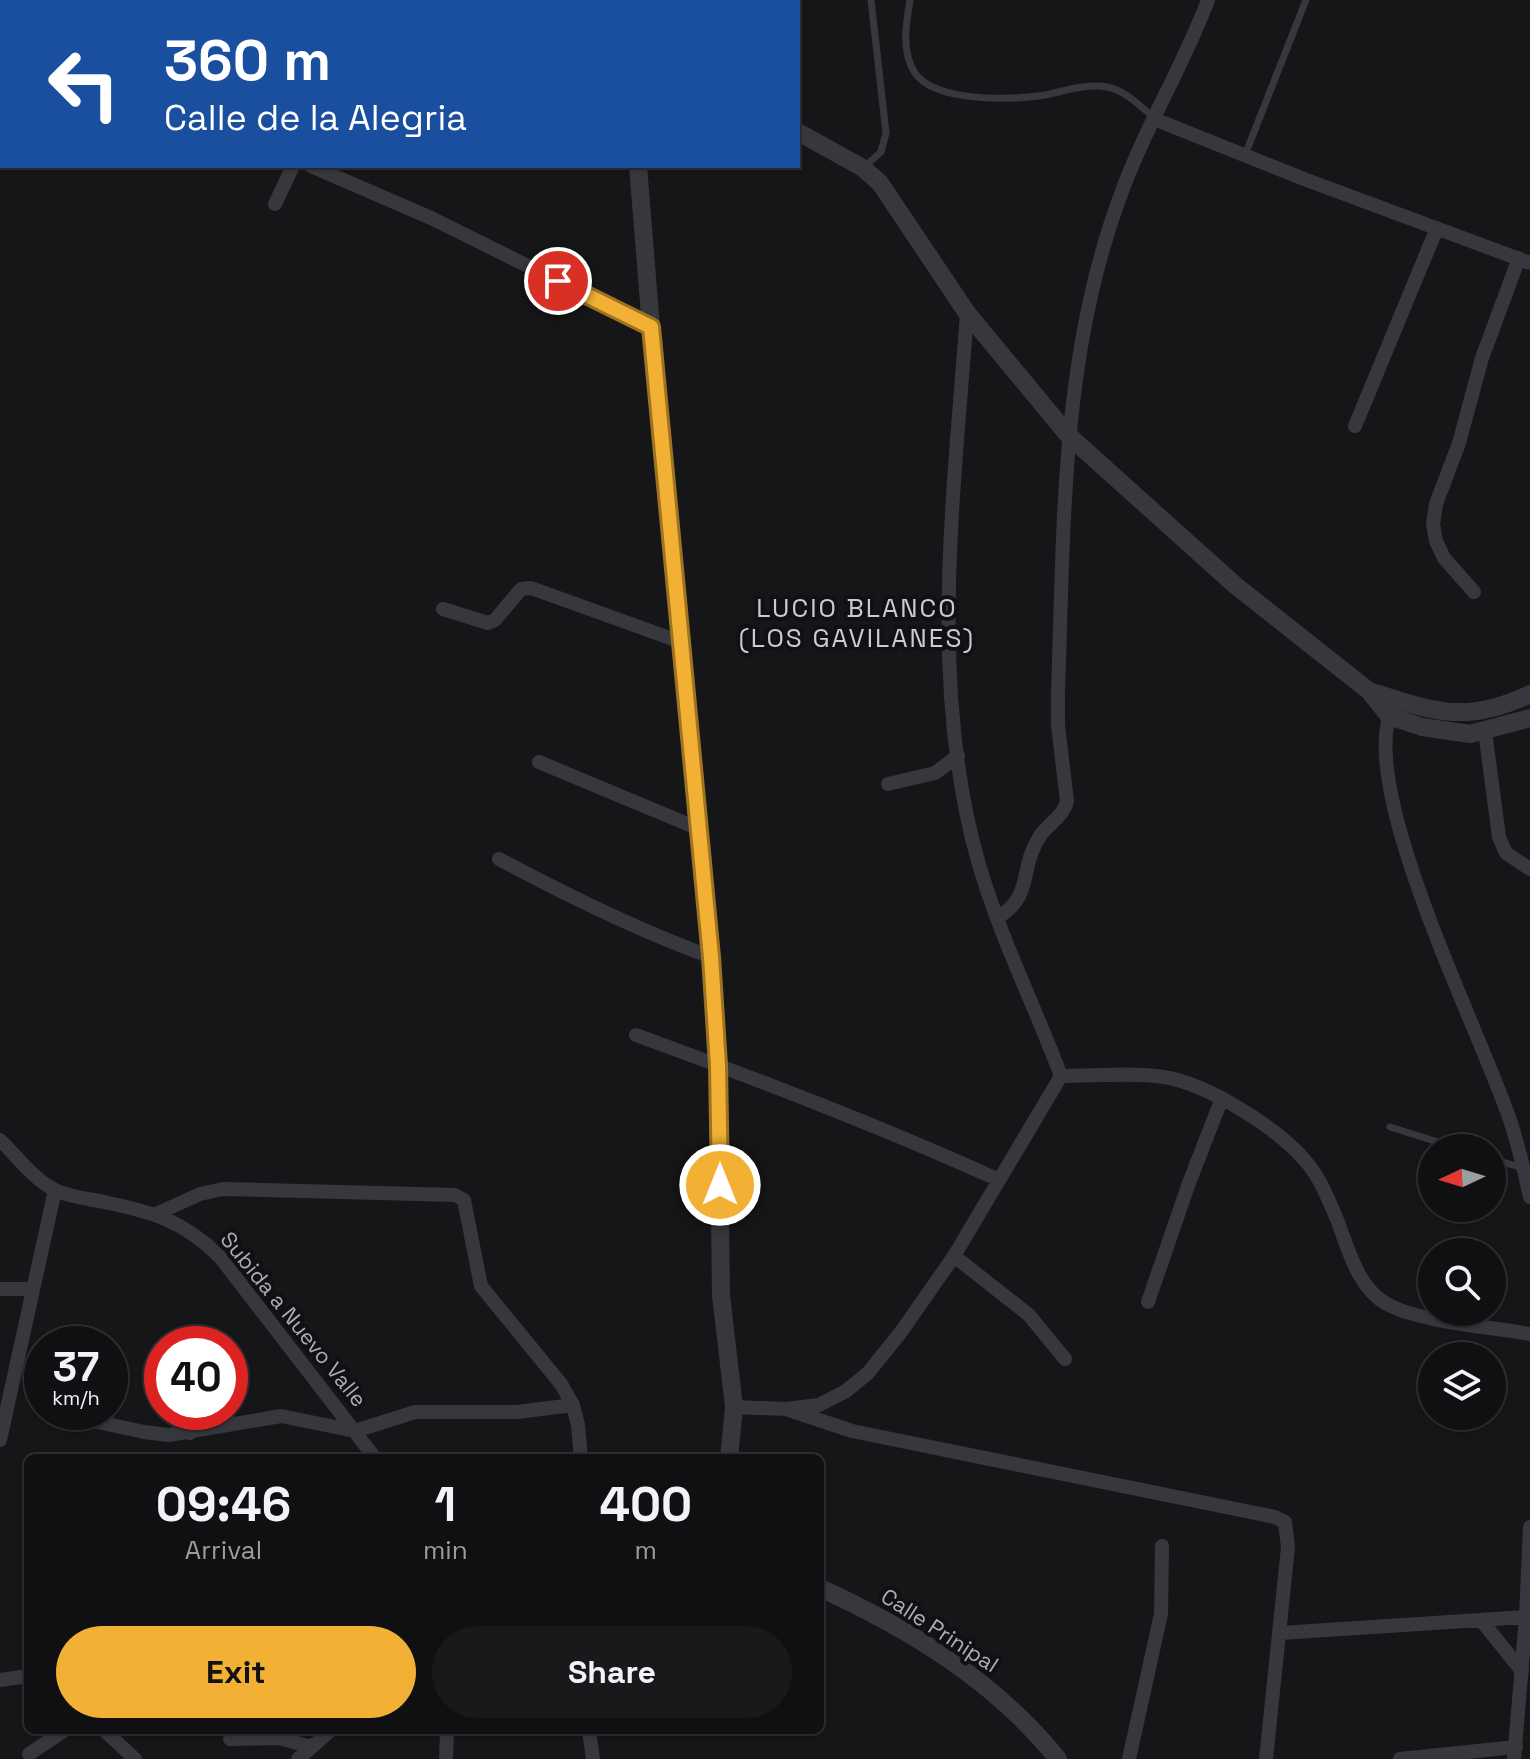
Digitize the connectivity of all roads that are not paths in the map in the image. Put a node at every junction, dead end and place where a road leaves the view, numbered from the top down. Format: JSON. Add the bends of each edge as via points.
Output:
{"nodes":[{"id":1,"x":871,"y":0,"type":"edge"},
{"id":2,"x":910,"y":0,"type":"edge"},
{"id":3,"x":1208,"y":0,"type":"edge"},
{"id":4,"x":1306,"y":0,"type":"edge"},
{"id":5,"x":1154,"y":119,"type":"junction"},
{"id":6,"x":800,"y":133,"type":"edge"},
{"id":7,"x":1245,"y":155,"type":"junction"},
{"id":8,"x":292,"y":168,"type":"edge"},
{"id":9,"x":316,"y":168,"type":"edge"},
{"id":10,"x":638,"y":168,"type":"edge"},
{"id":11,"x":863,"y":168,"type":"junction"},
{"id":12,"x":275,"y":204,"type":"dead end"},
{"id":13,"x":1437,"y":228,"type":"junction"},
{"id":14,"x":1525,"y":260,"type":"edge"},
{"id":15,"x":967,"y":313,"type":"junction"},
{"id":16,"x":651,"y":327,"type":"junction"},
{"id":17,"x":1355,"y":426,"type":"dead end"},
{"id":18,"x":1068,"y":435,"type":"junction"},
{"id":19,"x":1474,"y":592,"type":"dead end"},
{"id":20,"x":443,"y":609,"type":"dead end"},
{"id":21,"x":681,"y":642,"type":"junction"},
{"id":22,"x":1530,"y":694,"type":"edge"},
{"id":23,"x":1393,"y":708,"type":"junction"},
{"id":24,"x":1530,"y":718,"type":"edge"},
{"id":25,"x":1485,"y":731,"type":"junction"},
{"id":26,"x":958,"y":756,"type":"junction"},
{"id":27,"x":539,"y":762,"type":"dead end"},
{"id":28,"x":888,"y":784,"type":"dead end"},
{"id":29,"x":697,"y":828,"type":"junction"},
{"id":30,"x":499,"y":859,"type":"dead end"},
{"id":31,"x":1530,"y":869,"type":"edge"},
{"id":32,"x":997,"y":918,"type":"junction"},
{"id":33,"x":711,"y":957,"type":"junction"},
{"id":34,"x":636,"y":1035,"type":"dead end"},
{"id":35,"x":718,"y":1065,"type":"junction"},
{"id":36,"x":1061,"y":1076,"type":"junction"},
{"id":37,"x":1222,"y":1098,"type":"junction"},
{"id":38,"x":1390,"y":1127,"type":"dead end"},
{"id":39,"x":1418,"y":1136,"type":"edge"},
{"id":40,"x":0,"y":1140,"type":"edge"},
{"id":41,"x":1506,"y":1163,"type":"edge"},
{"id":42,"x":1523,"y":1168,"type":"junction"},
{"id":43,"x":999,"y":1180,"type":"junction"},
{"id":44,"x":55,"y":1190,"type":"junction"},
{"id":45,"x":1530,"y":1197,"type":"edge"},
{"id":46,"x":156,"y":1214,"type":"junction"},
{"id":47,"x":954,"y":1256,"type":"junction"},
{"id":48,"x":0,"y":1289,"type":"edge"},
{"id":49,"x":33,"y":1289,"type":"junction"},
{"id":50,"x":1148,"y":1302,"type":"dead end"},
{"id":51,"x":1530,"y":1334,"type":"edge"},
{"id":52,"x":1065,"y":1359,"type":"dead end"},
{"id":53,"x":573,"y":1405,"type":"junction"},
{"id":54,"x":734,"y":1407,"type":"junction"},
{"id":55,"x":786,"y":1409,"type":"junction"},
{"id":56,"x":128,"y":1429,"type":"edge"},
{"id":57,"x":189,"y":1430,"type":"edge"},
{"id":58,"x":355,"y":1431,"type":"junction"},
{"id":59,"x":190,"y":1433,"type":"junction"},
{"id":60,"x":0,"y":1440,"type":"edge"},
{"id":61,"x":372,"y":1454,"type":"edge"},
{"id":62,"x":581,"y":1454,"type":"edge"},
{"id":63,"x":729,"y":1454,"type":"edge"},
{"id":64,"x":1530,"y":1527,"type":"edge"},
{"id":65,"x":1529,"y":1543,"type":"edge"},
{"id":66,"x":1162,"y":1546,"type":"dead end"},
{"id":67,"x":824,"y":1590,"type":"edge"},
{"id":68,"x":1526,"y":1617,"type":"junction"},
{"id":69,"x":1481,"y":1620,"type":"junction"},
{"id":70,"x":1281,"y":1633,"type":"junction"},
{"id":71,"x":1522,"y":1671,"type":"junction"},
{"id":72,"x":24,"y":1677,"type":"edge"},
{"id":73,"x":0,"y":1680,"type":"edge"},
{"id":74,"x":59,"y":1734,"type":"edge"},
{"id":75,"x":108,"y":1734,"type":"edge"},
{"id":76,"x":326,"y":1734,"type":"edge"},
{"id":77,"x":447,"y":1734,"type":"edge"},
{"id":78,"x":590,"y":1734,"type":"edge"},
{"id":79,"x":230,"y":1739,"type":"dead end"},
{"id":80,"x":311,"y":1747,"type":"junction"},
{"id":81,"x":1515,"y":1753,"type":"edge"},
{"id":82,"x":29,"y":1754,"type":"dead end"},
{"id":83,"x":135,"y":1759,"type":"edge"},
{"id":84,"x":298,"y":1759,"type":"edge"},
{"id":85,"x":446,"y":1759,"type":"edge"},
{"id":86,"x":593,"y":1759,"type":"edge"},
{"id":87,"x":1058,"y":1759,"type":"edge"},
{"id":88,"x":1129,"y":1759,"type":"edge"},
{"id":89,"x":1266,"y":1759,"type":"edge"},
{"id":90,"x":1400,"y":1759,"type":"edge"}],
"edges":[{"from":1,"to":11,"type":"lane","via":[[886,133],[881,152]]},
{"from":2,"to":5,"type":"lane","via":[[907,54],[916,74],[936,88],[1015,98],[1104,86],[1122,91]]},
{"from":3,"to":5,"type":"street"},
{"from":4,"to":7,"type":"lane"},
{"from":5,"to":7,"type":"street"},
{"from":5,"to":18,"type":"street","via":[[1121,193],[1099,264]]},
{"from":6,"to":11,"type":"street"},
{"from":7,"to":13,"type":"street"},
{"from":8,"to":12,"type":"street"},
{"from":9,"to":16,"type":"street","via":[[431,218]]},
{"from":10,"to":16,"type":"street"},
{"from":11,"to":15,"type":"street","via":[[894,200]]},
{"from":13,"to":14,"type":"street"},
{"from":13,"to":17,"type":"street"},
{"from":14,"to":19,"type":"street","via":[[1482,358],[1436,504],[1436,541]]},
{"from":15,"to":18,"type":"street"},
{"from":15,"to":26,"type":"street","via":[[949,606]]},
{"from":16,"to":21,"type":"street"},
{"from":18,"to":23,"type":"street","via":[[1235,585]]},
{"from":18,"to":32,"type":"street","via":[[1058,692],[1067,801],[1033,848],[1017,904]]},
{"from":20,"to":21,"type":"street","via":[[488,623],[521,589],[531,588]]},
{"from":21,"to":29,"type":"street"},
{"from":22,"to":23,"type":"street","via":[[1480,713]]},
{"from":23,"to":25,"type":"street","via":[[1444,732]]},
{"from":23,"to":42,"type":"street","via":[[1389,771],[1403,841],[1512,1125]]},
{"from":24,"to":25,"type":"street"},
{"from":25,"to":31,"type":"street","via":[[1499,837],[1506,853]]},
{"from":26,"to":28,"type":"street","via":[[935,773]]},
{"from":26,"to":32,"type":"street","via":[[978,860]]},
{"from":27,"to":29,"type":"street"},
{"from":29,"to":33,"type":"street"},
{"from":30,"to":33,"type":"street","via":[[594,909]]},
{"from":32,"to":36,"type":"street"},
{"from":33,"to":35,"type":"street"},
{"from":34,"to":35,"type":"street"},
{"from":35,"to":43,"type":"street"},
{"from":35,"to":54,"type":"street","via":[[721,1295]]},
{"from":36,"to":37,"type":"street","via":[[1163,1077]]},
{"from":36,"to":43,"type":"street"},
{"from":37,"to":50,"type":"street"},
{"from":37,"to":51,"type":"street","via":[[1308,1164],[1324,1188],[1366,1287],[1386,1304],[1409,1314]]},
{"from":38,"to":39,"type":"lane"},
{"from":40,"to":44,"type":"street","name":"Subida a Nuevo Valle"},
{"from":41,"to":42,"type":"lane"},
{"from":42,"to":45,"type":"street"},
{"from":43,"to":47,"type":"street"},
{"from":44,"to":46,"type":"street","name":"Subida a Nuevo Valle"},
{"from":44,"to":49,"type":"street"},
{"from":46,"to":53,"type":"street","via":[[223,1189],[455,1195],[467,1205],[481,1286]]},
{"from":46,"to":58,"type":"street","name":"Subida a Nuevo Valle","via":[[200,1236],[220,1257]]},
{"from":47,"to":52,"type":"street","via":[[1029,1315]]},
{"from":47,"to":55,"type":"street","via":[[868,1373],[819,1405]]},
{"from":48,"to":49,"type":"street"},
{"from":49,"to":60,"type":"street"},
{"from":53,"to":58,"type":"street","via":[[517,1412],[415,1412]]},
{"from":53,"to":62,"type":"street"},
{"from":54,"to":55,"type":"street"},
{"from":54,"to":63,"type":"street"},
{"from":55,"to":70,"type":"street","via":[[852,1431],[1281,1520],[1288,1547]]},
{"from":56,"to":59,"type":"street"},
{"from":57,"to":59,"type":"street"},
{"from":58,"to":59,"type":"street","via":[[281,1416]]},
{"from":58,"to":61,"type":"street","name":"Subida a Nuevo Valle"},
{"from":64,"to":65,"type":"street"},
{"from":65,"to":68,"type":"street"},
{"from":66,"to":88,"type":"street","via":[[1161,1614]]},
{"from":67,"to":87,"type":"street","name":"Calle Prinipal","via":[[872,1612],[970,1673]]},
{"from":68,"to":69,"type":"street"},
{"from":68,"to":71,"type":"street"},
{"from":69,"to":70,"type":"street"},
{"from":69,"to":71,"type":"street"},
{"from":70,"to":89,"type":"street"},
{"from":71,"to":81,"type":"street"},
{"from":72,"to":73,"type":"street"},
{"from":74,"to":82,"type":"street"},
{"from":75,"to":83,"type":"street"},
{"from":76,"to":80,"type":"street"},
{"from":77,"to":85,"type":"street"},
{"from":78,"to":86,"type":"street"},
{"from":79,"to":80,"type":"street","via":[[280,1738]]},
{"from":80,"to":84,"type":"street"},
{"from":81,"to":90,"type":"street"}]}
